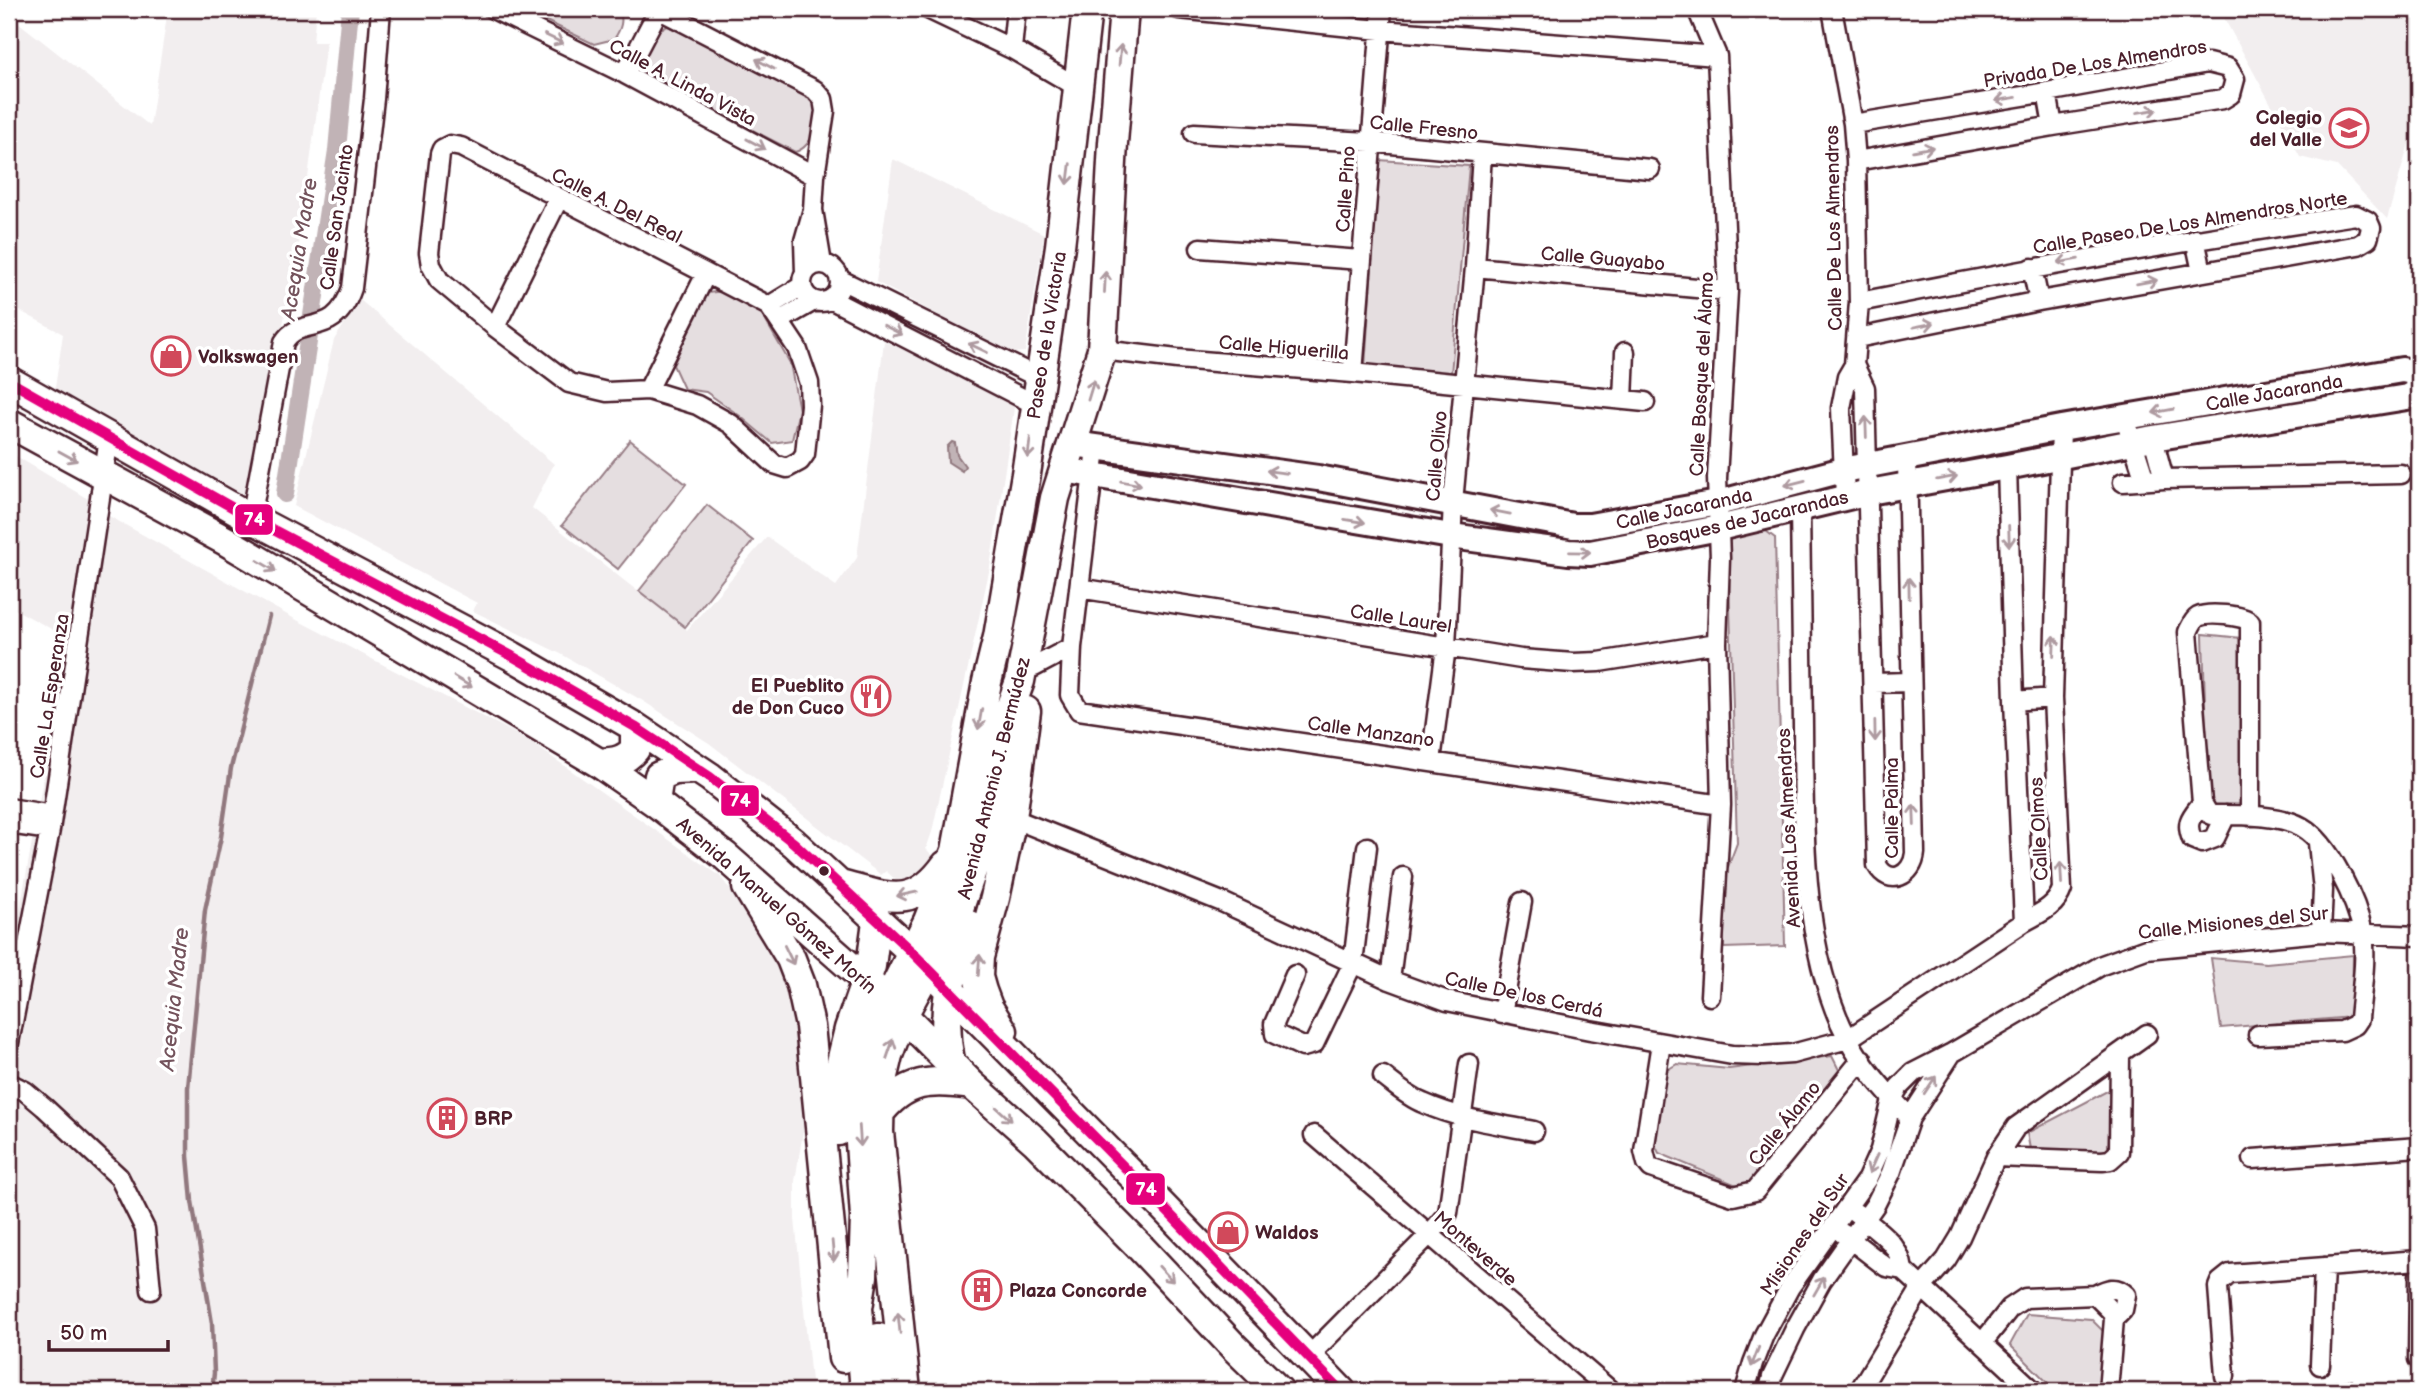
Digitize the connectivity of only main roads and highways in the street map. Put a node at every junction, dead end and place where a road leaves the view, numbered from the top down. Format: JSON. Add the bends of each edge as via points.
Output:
{"nodes":[{"id":1,"x":1087,"y":9,"type":"edge"},
{"id":2,"x":1124,"y":9,"type":"edge"},
{"id":3,"x":1074,"y":138,"type":"junction"},
{"id":4,"x":1113,"y":143,"type":"junction"},
{"id":5,"x":9,"y":381,"type":"edge"},
{"id":6,"x":9,"y":423,"type":"edge"},
{"id":7,"x":1051,"y":525,"type":"junction"},
{"id":8,"x":998,"y":637,"type":"junction"},
{"id":9,"x":1008,"y":714,"type":"junction"},
{"id":10,"x":635,"y":727,"type":"junction"},
{"id":11,"x":599,"y":763,"type":"junction"},
{"id":12,"x":698,"y":769,"type":"junction"},
{"id":13,"x":655,"y":802,"type":"junction"},
{"id":14,"x":956,"y":851,"type":"junction"},
{"id":15,"x":725,"y":856,"type":"junction"},
{"id":16,"x":839,"y":885,"type":"junction"},
{"id":17,"x":877,"y":921,"type":"junction"},
{"id":18,"x":930,"y":970,"type":"junction"},
{"id":19,"x":886,"y":998,"type":"junction"},
{"id":20,"x":950,"y":1061,"type":"junction"},
{"id":21,"x":1027,"y":1069,"type":"junction"},
{"id":22,"x":972,"y":1085,"type":"junction"},
{"id":23,"x":878,"y":1115,"type":"junction"},
{"id":24,"x":863,"y":1276,"type":"junction"},
{"id":25,"x":1308,"y":1357,"type":"junction"},
{"id":26,"x":1257,"y":1370,"type":"junction"},
{"id":27,"x":850,"y":1391,"type":"edge"},
{"id":28,"x":865,"y":1391,"type":"edge"},
{"id":29,"x":885,"y":1391,"type":"edge"},
{"id":30,"x":906,"y":1391,"type":"edge"},
{"id":31,"x":1279,"y":1391,"type":"edge"},
{"id":32,"x":1341,"y":1391,"type":"edge"}],
"edges":[{"from":1,"to":3,"type":"main road","name":"Paseo de la Victoria"},
{"from":4,"to":2,"type":"main road","one_way":true},
{"from":3,"to":4,"type":"main road"},
{"from":3,"to":8,"type":"main road","name":"Paseo de la Victoria","one_way":true},
{"from":7,"to":4,"type":"main road","name":"Avenida Antonio J. Bermúdez","one_way":true,"via":[[1064,470],[1085,446],[1102,350]]},
{"from":5,"to":10,"type":"main road"},
{"from":6,"to":11,"type":"main road","name":"Avenida Manuel Gómez Morín","one_way":true,"via":[[226,541]]},
{"from":7,"to":9,"type":"main road","name":"Avenida Antonio J. Bermúdez","via":[[1020,681]]},
{"from":21,"to":7,"type":"main road","one_way":true,"via":[[988,1007],[978,976],[1012,818],[1034,667],[1056,567]]},
{"from":8,"to":9,"type":"main road","via":[[1001,689]]},
{"from":8,"to":14,"type":"main road","name":"Paseo de la Victoria","one_way":true},
{"from":9,"to":18,"type":"main road","via":[[1004,783],[983,887],[959,950]]},
{"from":10,"to":11,"type":"main road","via":[[635,749],[628,757]]},
{"from":10,"to":12,"type":"main road"},
{"from":11,"to":13,"type":"main road","name":"Avenida Manuel Gómez Morín"},
{"from":12,"to":13,"type":"main road","via":[[659,776]]},
{"from":12,"to":16,"type":"main road","via":[[794,843]]},
{"from":13,"to":15,"type":"main road","name":"Avenida Manuel Gómez Morín"},
{"from":14,"to":16,"type":"main road","one_way":true,"via":[[935,881],[912,895],[884,896]]},
{"from":14,"to":18,"type":"main road","name":"Paseo de la Victoria","via":[[939,898]]},
{"from":15,"to":19,"type":"main road","name":"Avenida Manuel Gómez Morín"},
{"from":15,"to":27,"type":"main road","one_way":true,"via":[[778,935],[801,985],[817,1079],[842,1355]]},
{"from":16,"to":17,"type":"main road"},
{"from":17,"to":18,"type":"main road"},
{"from":17,"to":19,"type":"main road","via":[[876,943]]},
{"from":18,"to":19,"type":"main road"},
{"from":18,"to":20,"type":"main road"},
{"from":18,"to":21,"type":"main road"},
{"from":19,"to":20,"type":"main road","name":"Avenida Manuel Gómez Morín"},
{"from":23,"to":19,"type":"main road","one_way":true},
{"from":19,"to":24,"type":"main road","via":[[849,1029],[836,1111],[851,1234]]},
{"from":20,"to":22,"type":"main road","name":"Avenida Manuel Gómez Morín"},
{"from":21,"to":25,"type":"main road"},
{"from":22,"to":23,"type":"main road","via":[[924,1082],[890,1099]]},
{"from":22,"to":26,"type":"main road","name":"Avenida Manuel Gómez Morín","one_way":true,"via":[[1044,1151]]},
{"from":30,"to":23,"type":"main road","one_way":true},
{"from":24,"to":28,"type":"main road","via":[[858,1307]]},
{"from":24,"to":29,"type":"main road","via":[[876,1317]]},
{"from":25,"to":26,"type":"main road","via":[[1289,1370]]},
{"from":25,"to":32,"type":"main road"},
{"from":26,"to":31,"type":"main road","name":"Avenida Manuel Gómez Morín"}]}
